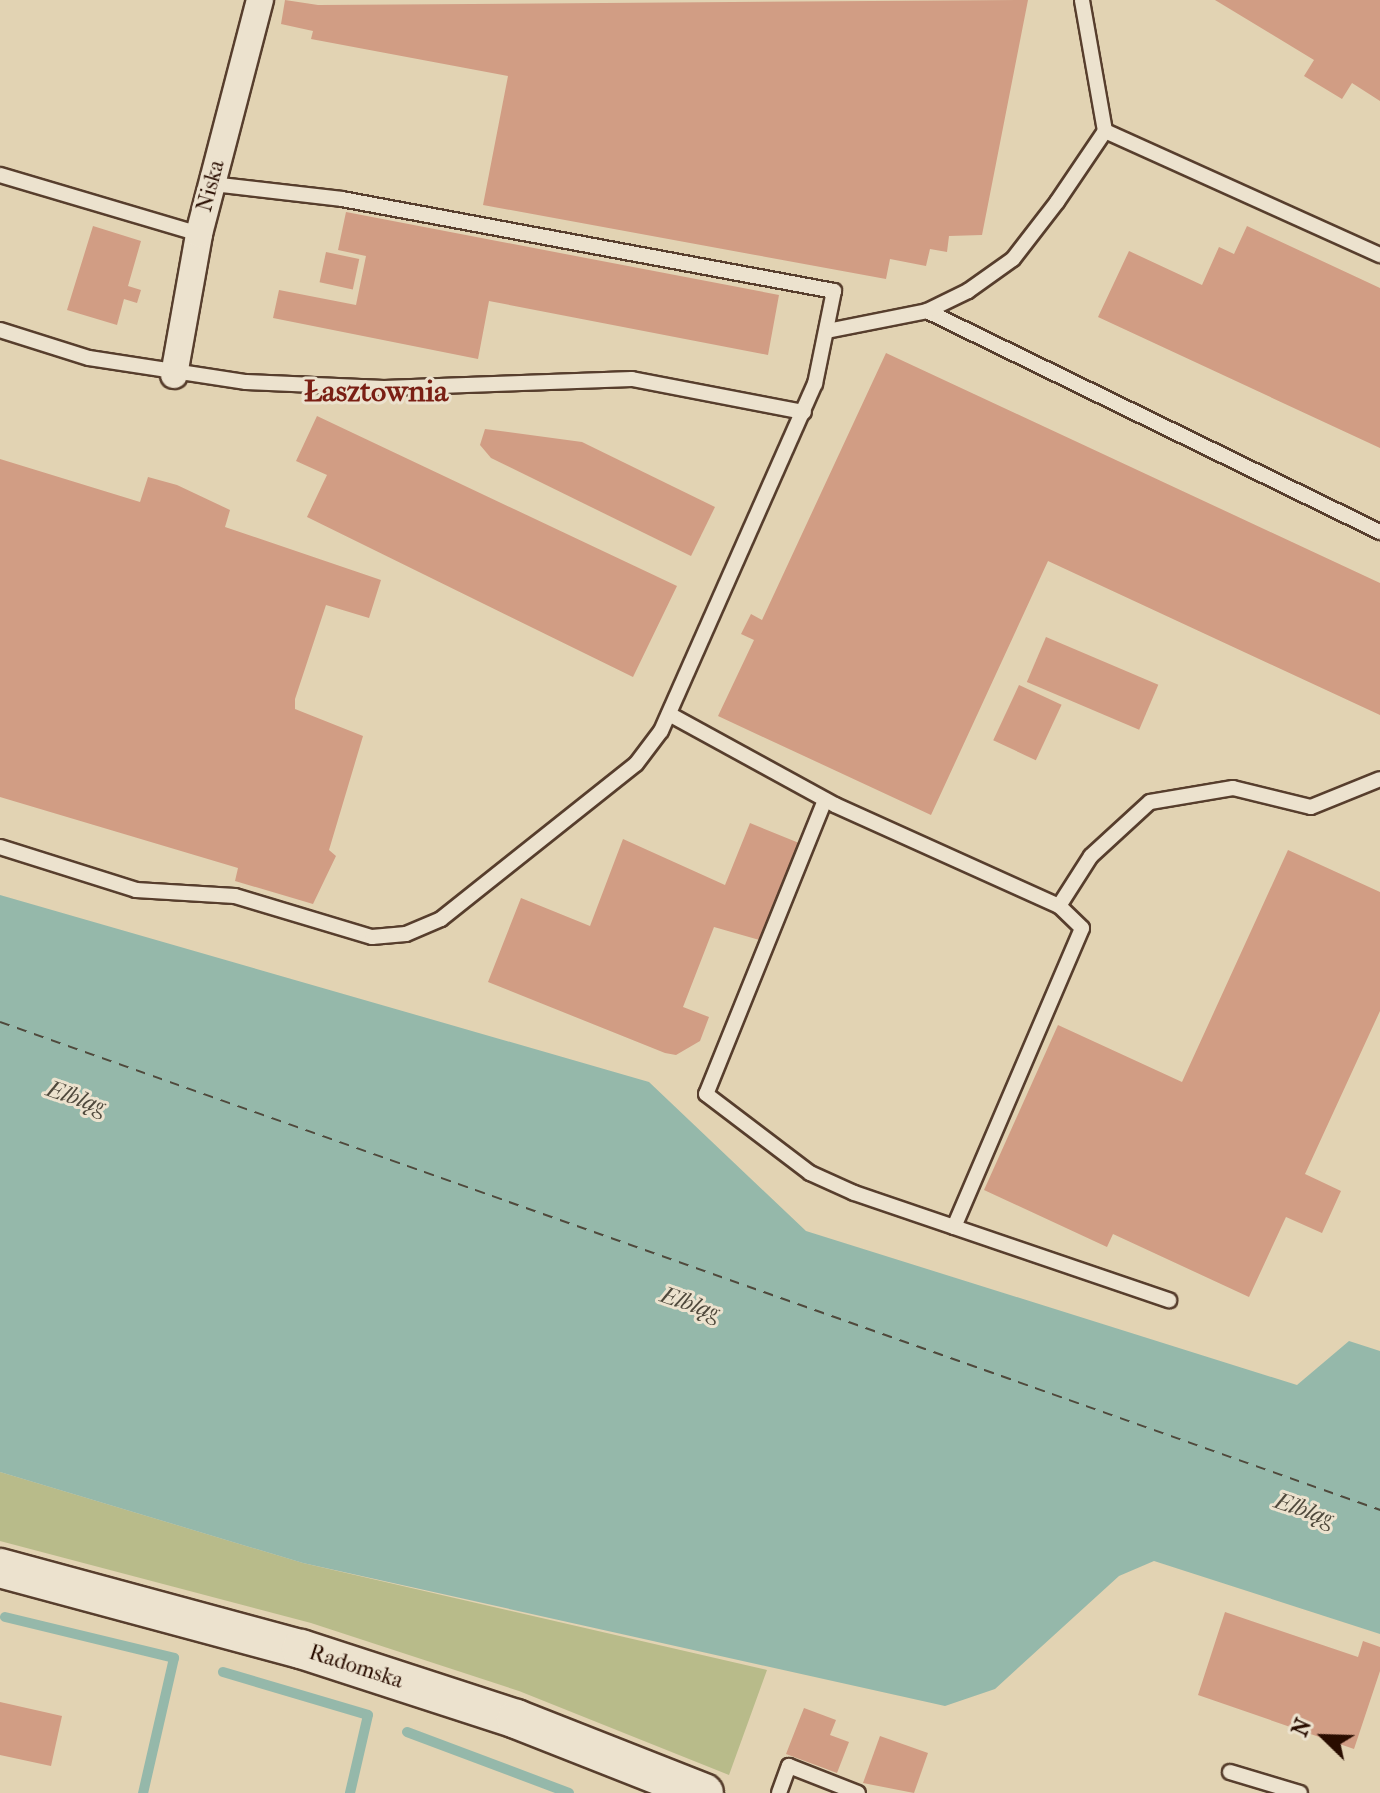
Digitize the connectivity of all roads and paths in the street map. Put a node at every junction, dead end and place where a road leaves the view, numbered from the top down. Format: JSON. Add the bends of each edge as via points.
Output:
{"nodes":[{"id":1,"x":260,"y":0,"type":"edge"},
{"id":2,"x":1082,"y":0,"type":"edge"},
{"id":3,"x":1105,"y":131,"type":"junction"},
{"id":4,"x":0,"y":175,"type":"edge"},
{"id":5,"x":212,"y":184,"type":"junction"},
{"id":6,"x":199,"y":234,"type":"junction"},
{"id":7,"x":1380,"y":255,"type":"edge"},
{"id":8,"x":927,"y":311,"type":"junction"},
{"id":9,"x":0,"y":330,"type":"edge"},
{"id":10,"x":827,"y":331,"type":"junction"},
{"id":11,"x":174,"y":375,"type":"junction"},
{"id":12,"x":804,"y":412,"type":"junction"},
{"id":13,"x":1380,"y":532,"type":"edge"},
{"id":14,"x":669,"y":714,"type":"junction"},
{"id":15,"x":1380,"y":779,"type":"edge"},
{"id":16,"x":825,"y":800,"type":"junction"},
{"id":17,"x":0,"y":847,"type":"edge"},
{"id":18,"x":1059,"y":906,"type":"junction"},
{"id":19,"x":954,"y":1227,"type":"junction"},
{"id":20,"x":1169,"y":1300,"type":"dead end"},
{"id":21,"x":0,"y":1568,"type":"edge"},
{"id":22,"x":1230,"y":1772,"type":"dead end"},
{"id":23,"x":704,"y":1793,"type":"edge"},
{"id":24,"x":779,"y":1793,"type":"edge"},
{"id":25,"x":858,"y":1793,"type":"edge"},
{"id":26,"x":1300,"y":1793,"type":"edge"}],
"edges":[{"from":1,"to":5,"type":"street","name":"Niska"},
{"from":2,"to":3,"type":"lane"},
{"from":3,"to":7,"type":"lane"},
{"from":3,"to":8,"type":"lane","via":[[1013,259]]},
{"from":4,"to":6,"type":"lane"},
{"from":5,"to":6,"type":"street","name":"Niska"},
{"from":5,"to":10,"type":"lane","via":[[342,199],[834,291]]},
{"from":6,"to":11,"type":"street","name":"Niska"},
{"from":8,"to":10,"type":"lane"},
{"from":8,"to":13,"type":"lane"},
{"from":9,"to":11,"type":"lane"},
{"from":10,"to":12,"type":"lane"},
{"from":11,"to":12,"type":"lane","via":[[384,388],[632,379]]},
{"from":12,"to":14,"type":"lane"},
{"from":14,"to":16,"type":"lane"},
{"from":14,"to":17,"type":"lane","via":[[636,764],[441,919],[406,934],[372,937],[235,896],[136,890]]},
{"from":15,"to":18,"type":"lane","via":[[1311,807],[1233,788],[1150,802],[1091,856]]},
{"from":16,"to":18,"type":"lane"},
{"from":16,"to":19,"type":"lane","via":[[706,1094],[810,1173]]},
{"from":18,"to":19,"type":"lane","via":[[1082,928]]},
{"from":19,"to":20,"type":"lane"},
{"from":21,"to":23,"type":"street","name":"Radomska","via":[[301,1649],[516,1719]]},
{"from":22,"to":26,"type":"lane"},
{"from":24,"to":25,"type":"lane","via":[[789,1766]]}]}
